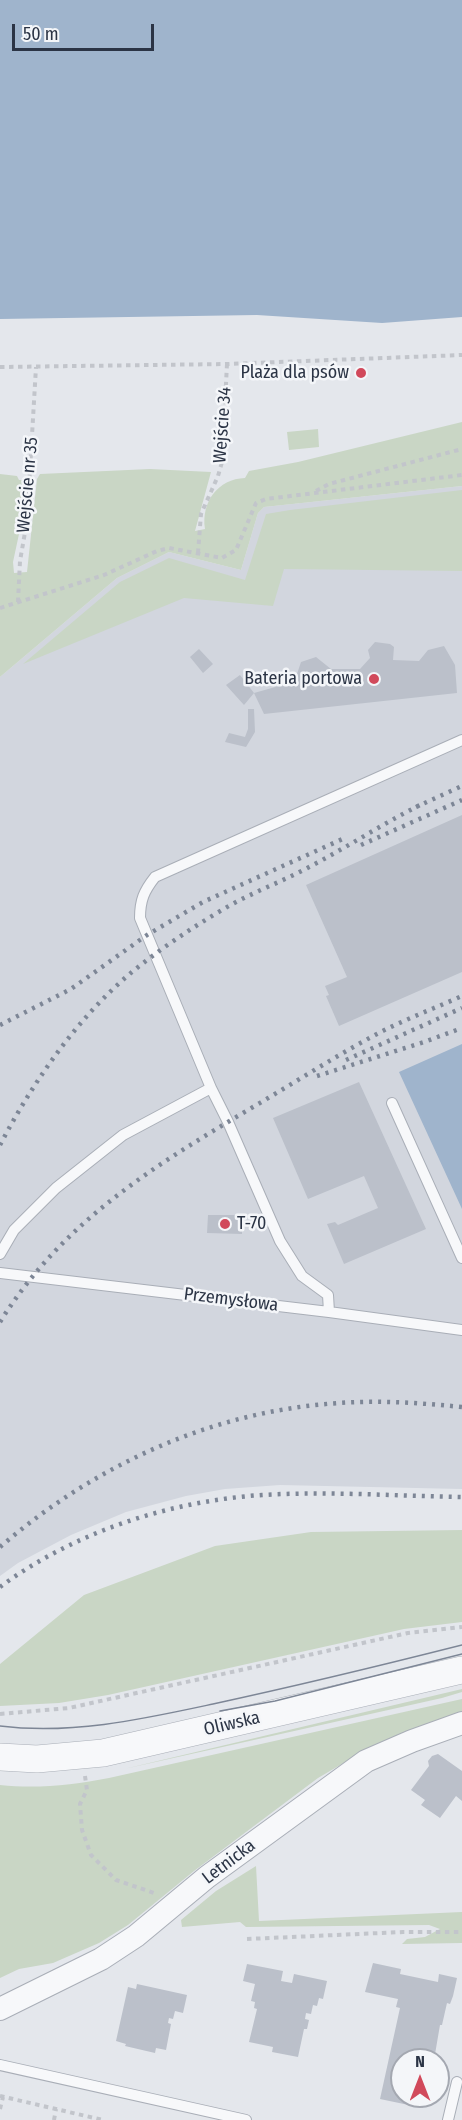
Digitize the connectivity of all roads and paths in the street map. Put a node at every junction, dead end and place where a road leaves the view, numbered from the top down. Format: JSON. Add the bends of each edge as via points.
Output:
{"nodes":[{"id":1,"x":462,"y":355,"type":"edge"},
{"id":2,"x":227,"y":364,"type":"junction"},
{"id":3,"x":0,"y":367,"type":"edge"},
{"id":4,"x":36,"y":367,"type":"junction"},
{"id":5,"x":462,"y":449,"type":"edge"},
{"id":6,"x":462,"y":475,"type":"edge"},
{"id":7,"x":313,"y":493,"type":"junction"},
{"id":8,"x":198,"y":553,"type":"junction"},
{"id":9,"x":18,"y":602,"type":"junction"},
{"id":10,"x":0,"y":608,"type":"edge"},
{"id":11,"x":462,"y":740,"type":"edge"},
{"id":12,"x":211,"y":1088,"type":"junction"},
{"id":13,"x":392,"y":1103,"type":"dead end"},
{"id":14,"x":0,"y":1254,"type":"edge"},
{"id":15,"x":462,"y":1258,"type":"edge"},
{"id":16,"x":0,"y":1273,"type":"edge"},
{"id":17,"x":329,"y":1312,"type":"junction"},
{"id":18,"x":462,"y":1330,"type":"edge"},
{"id":19,"x":462,"y":1627,"type":"edge"},
{"id":20,"x":462,"y":1670,"type":"edge"},
{"id":21,"x":0,"y":1714,"type":"edge"},
{"id":22,"x":462,"y":1723,"type":"edge"},
{"id":23,"x":0,"y":1757,"type":"edge"},
{"id":24,"x":85,"y":1776,"type":"dead end"},
{"id":25,"x":171,"y":1906,"type":"junction"},
{"id":26,"x":462,"y":1932,"type":"edge"},
{"id":27,"x":248,"y":1940,"type":"dead end"},
{"id":28,"x":0,"y":2009,"type":"edge"},
{"id":29,"x":0,"y":2065,"type":"edge"},
{"id":30,"x":457,"y":2082,"type":"dead end"},
{"id":31,"x":2,"y":2096,"type":"edge"},
{"id":32,"x":0,"y":2109,"type":"edge"},
{"id":33,"x":56,"y":2109,"type":"junction"},
{"id":34,"x":54,"y":2120,"type":"edge"},
{"id":35,"x":103,"y":2120,"type":"edge"},
{"id":36,"x":246,"y":2120,"type":"edge"},
{"id":37,"x":448,"y":2120,"type":"edge"}],
"edges":[{"from":1,"to":2,"type":"path"},
{"from":2,"to":4,"type":"path"},
{"from":2,"to":8,"type":"path","name":"Wejście 34","via":[[222,462],[201,514]]},
{"from":3,"to":4,"type":"path"},
{"from":4,"to":9,"type":"path","name":"Wejście nr 35"},
{"from":5,"to":7,"type":"path","via":[[329,484]]},
{"from":6,"to":7,"type":"path"},
{"from":7,"to":8,"type":"path","via":[[256,503],[236,550],[222,558]]},
{"from":8,"to":9,"type":"path","via":[[169,548],[157,551],[104,574]]},
{"from":9,"to":10,"type":"path"},
{"from":11,"to":12,"type":"lane","via":[[155,877],[144,890],[140,918]]},
{"from":12,"to":14,"type":"lane","via":[[123,1135],[56,1188],[14,1230]]},
{"from":12,"to":17,"type":"lane","via":[[280,1241],[302,1276],[328,1295]]},
{"from":13,"to":15,"type":"lane"},
{"from":16,"to":17,"type":"lane","name":"Przemysłowa"},
{"from":17,"to":18,"type":"lane","name":"Przemysłowa"},
{"from":19,"to":21,"type":"path","via":[[408,1633],[69,1708]]},
{"from":20,"to":23,"type":"street","name":"Oliwska","via":[[103,1753],[37,1760]]},
{"from":22,"to":25,"type":"street","name":"Letnicka","via":[[366,1761]]},
{"from":24,"to":25,"type":"path","via":[[87,1790],[80,1804],[82,1830],[91,1855],[116,1880],[158,1895]]},
{"from":25,"to":28,"type":"street","name":"Letnicka","via":[[136,1936],[100,1959]]},
{"from":26,"to":27,"type":"path"},
{"from":29,"to":36,"type":"lane"},
{"from":30,"to":37,"type":"lane"},
{"from":31,"to":32,"type":"path"},
{"from":31,"to":33,"type":"path"},
{"from":33,"to":34,"type":"path"},
{"from":33,"to":35,"type":"path"}]}
